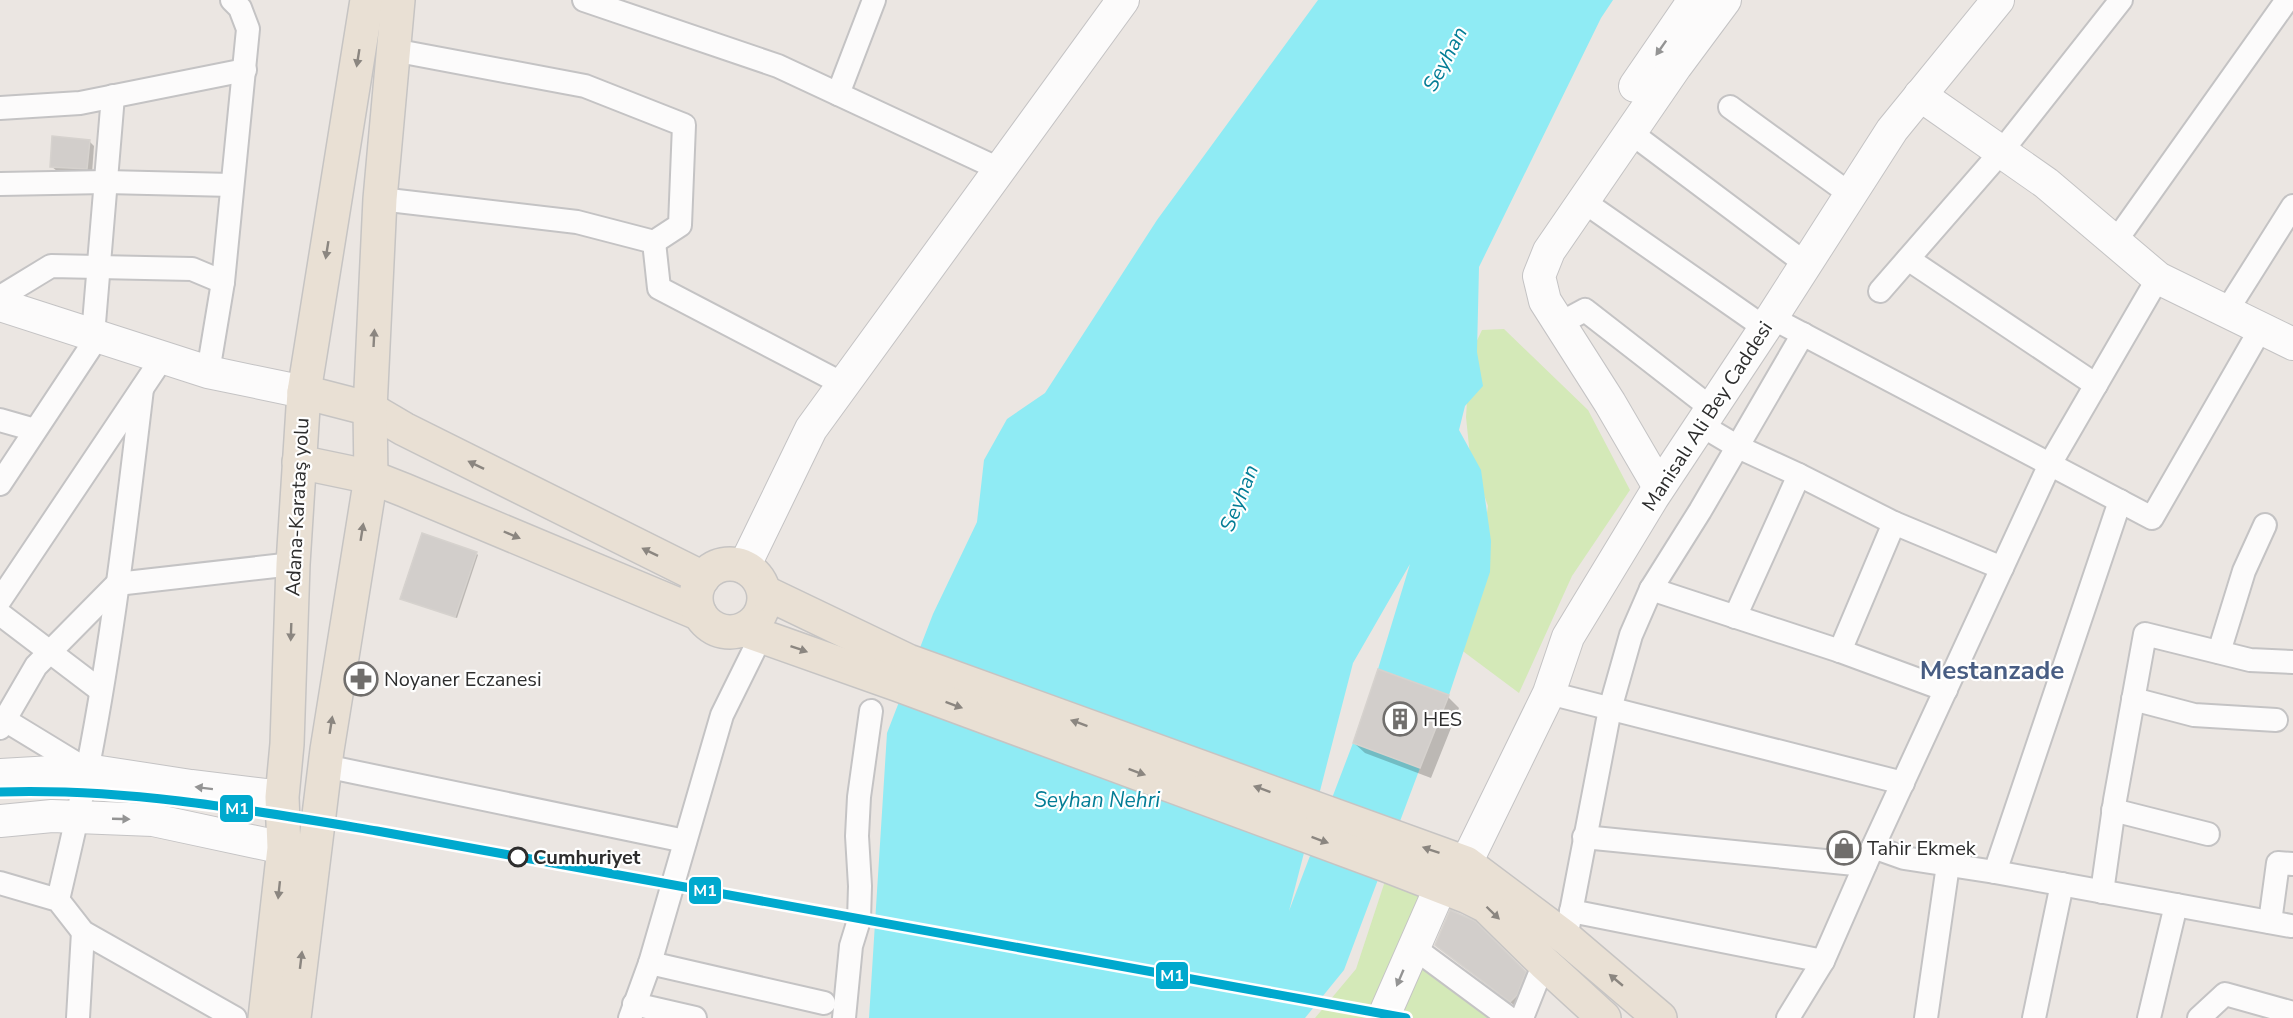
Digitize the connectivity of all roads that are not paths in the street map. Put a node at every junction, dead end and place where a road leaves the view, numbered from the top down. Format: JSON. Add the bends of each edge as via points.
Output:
{"nodes":[{"id":1,"x":232,"y":0,"type":"edge"},
{"id":2,"x":367,"y":0,"type":"edge"},
{"id":3,"x":398,"y":0,"type":"edge"},
{"id":4,"x":584,"y":0,"type":"edge"},
{"id":5,"x":874,"y":0,"type":"edge"},
{"id":6,"x":1123,"y":0,"type":"edge"},
{"id":7,"x":1694,"y":0,"type":"edge"},
{"id":8,"x":1725,"y":0,"type":"edge"},
{"id":9,"x":1998,"y":0,"type":"edge"},
{"id":10,"x":2121,"y":0,"type":"edge"},
{"id":11,"x":2287,"y":0,"type":"edge"},
{"id":12,"x":393,"y":50,"type":"junction"},
{"id":13,"x":245,"y":70,"type":"junction"},
{"id":14,"x":838,"y":94,"type":"junction"},
{"id":15,"x":1920,"y":95,"type":"junction"},
{"id":16,"x":113,"y":96,"type":"junction"},
{"id":17,"x":1730,"y":107,"type":"dead end"},
{"id":18,"x":0,"y":108,"type":"edge"},
{"id":19,"x":1630,"y":132,"type":"junction"},
{"id":20,"x":2001,"y":152,"type":"junction"},
{"id":21,"x":999,"y":169,"type":"junction"},
{"id":22,"x":106,"y":182,"type":"junction"},
{"id":23,"x":0,"y":183,"type":"edge"},
{"id":24,"x":232,"y":185,"type":"junction"},
{"id":25,"x":1850,"y":194,"type":"junction"},
{"id":26,"x":380,"y":199,"type":"junction"},
{"id":27,"x":1583,"y":201,"type":"junction"},
{"id":28,"x":2293,"y":207,"type":"edge"},
{"id":29,"x":654,"y":242,"type":"junction"},
{"id":30,"x":2115,"y":242,"type":"junction"},
{"id":31,"x":1908,"y":259,"type":"junction"},
{"id":32,"x":1806,"y":264,"type":"junction"},
{"id":33,"x":99,"y":266,"type":"junction"},
{"id":34,"x":2158,"y":278,"type":"junction"},
{"id":35,"x":223,"y":282,"type":"junction"},
{"id":36,"x":1880,"y":291,"type":"dead end"},
{"id":37,"x":0,"y":297,"type":"edge"},
{"id":38,"x":0,"y":305,"type":"edge"},
{"id":39,"x":2226,"y":312,"type":"junction"},
{"id":40,"x":1769,"y":323,"type":"junction"},
{"id":41,"x":1559,"y":324,"type":"junction"},
{"id":42,"x":2260,"y":330,"type":"junction"},
{"id":43,"x":1803,"y":334,"type":"junction"},
{"id":44,"x":95,"y":335,"type":"junction"},
{"id":45,"x":2293,"y":344,"type":"edge"},
{"id":46,"x":163,"y":357,"type":"junction"},
{"id":47,"x":208,"y":372,"type":"junction"},
{"id":48,"x":843,"y":384,"type":"junction"},
{"id":49,"x":2096,"y":385,"type":"junction"},
{"id":50,"x":142,"y":388,"type":"junction"},
{"id":51,"x":304,"y":392,"type":"junction"},
{"id":52,"x":370,"y":409,"type":"junction"},
{"id":53,"x":1706,"y":416,"type":"junction"},
{"id":54,"x":0,"y":420,"type":"edge"},
{"id":55,"x":35,"y":430,"type":"junction"},
{"id":56,"x":1738,"y":447,"type":"junction"},
{"id":57,"x":299,"y":462,"type":"junction"},
{"id":58,"x":2050,"y":464,"type":"junction"},
{"id":59,"x":1799,"y":475,"type":"junction"},
{"id":60,"x":371,"y":477,"type":"junction"},
{"id":61,"x":0,"y":484,"type":"edge"},
{"id":62,"x":1659,"y":487,"type":"junction"},
{"id":63,"x":2120,"y":501,"type":"junction"},
{"id":64,"x":1894,"y":523,"type":"junction"},
{"id":65,"x":2265,"y":525,"type":"dead end"},
{"id":66,"x":293,"y":564,"type":"junction"},
{"id":67,"x":744,"y":567,"type":"junction"},
{"id":68,"x":2002,"y":568,"type":"junction"},
{"id":69,"x":703,"y":578,"type":"junction"},
{"id":70,"x":117,"y":584,"type":"junction"},
{"id":71,"x":1651,"y":589,"type":"junction"},
{"id":72,"x":764,"y":592,"type":"junction"},
{"id":73,"x":0,"y":600,"type":"edge"},
{"id":74,"x":0,"y":614,"type":"edge"},
{"id":75,"x":700,"y":614,"type":"junction"},
{"id":76,"x":1735,"y":617,"type":"junction"},
{"id":77,"x":752,"y":633,"type":"junction"},
{"id":78,"x":1840,"y":651,"type":"junction"},
{"id":79,"x":2219,"y":652,"type":"junction"},
{"id":80,"x":49,"y":653,"type":"junction"},
{"id":81,"x":2293,"y":662,"type":"edge"},
{"id":82,"x":903,"y":673,"type":"junction"},
{"id":83,"x":100,"y":690,"type":"junction"},
{"id":84,"x":1946,"y":690,"type":"junction"},
{"id":85,"x":1549,"y":693,"type":"junction"},
{"id":86,"x":2133,"y":699,"type":"junction"},
{"id":87,"x":1610,"y":709,"type":"junction"},
{"id":88,"x":871,"y":711,"type":"dead end"},
{"id":89,"x":2276,"y":720,"type":"dead end"},
{"id":90,"x":2,"y":722,"type":"edge"},
{"id":91,"x":325,"y":766,"type":"junction"},
{"id":92,"x":87,"y":770,"type":"junction"},
{"id":93,"x":0,"y":775,"type":"edge"},
{"id":94,"x":1903,"y":783,"type":"junction"},
{"id":95,"x":282,"y":797,"type":"junction"},
{"id":96,"x":2113,"y":810,"type":"junction"},
{"id":97,"x":77,"y":817,"type":"junction"},
{"id":98,"x":0,"y":821,"type":"edge"},
{"id":99,"x":2208,"y":834,"type":"dead end"},
{"id":100,"x":1584,"y":837,"type":"junction"},
{"id":101,"x":685,"y":841,"type":"junction"},
{"id":102,"x":284,"y":848,"type":"junction"},
{"id":103,"x":1391,"y":851,"type":"junction"},
{"id":104,"x":1869,"y":856,"type":"junction"},
{"id":105,"x":1466,"y":863,"type":"junction"},
{"id":106,"x":2293,"y":864,"type":"edge"},
{"id":107,"x":1948,"y":865,"type":"junction"},
{"id":108,"x":1995,"y":872,"type":"junction"},
{"id":109,"x":0,"y":883,"type":"edge"},
{"id":110,"x":2062,"y":884,"type":"junction"},
{"id":111,"x":1441,"y":886,"type":"junction"},
{"id":112,"x":2102,"y":892,"type":"junction"},
{"id":113,"x":58,"y":900,"type":"junction"},
{"id":114,"x":2176,"y":905,"type":"junction"},
{"id":115,"x":1569,"y":924,"type":"junction"},
{"id":116,"x":83,"y":932,"type":"junction"},
{"id":117,"x":1413,"y":947,"type":"junction"},
{"id":118,"x":1823,"y":961,"type":"junction"},
{"id":119,"x":650,"y":963,"type":"junction"},
{"id":120,"x":1544,"y":963,"type":"junction"},
{"id":121,"x":824,"y":1003,"type":"dead end"},
{"id":122,"x":632,"y":1011,"type":"edge"},
{"id":123,"x":2293,"y":1013,"type":"edge"},
{"id":124,"x":78,"y":1018,"type":"edge"},
{"id":125,"x":235,"y":1018,"type":"edge"},
{"id":126,"x":265,"y":1018,"type":"edge"},
{"id":127,"x":294,"y":1018,"type":"edge"},
{"id":128,"x":695,"y":1018,"type":"edge"},
{"id":129,"x":844,"y":1018,"type":"edge"},
{"id":130,"x":1383,"y":1018,"type":"edge"},
{"id":131,"x":1509,"y":1018,"type":"edge"},
{"id":132,"x":1522,"y":1018,"type":"edge"},
{"id":133,"x":1604,"y":1018,"type":"edge"},
{"id":134,"x":1660,"y":1018,"type":"edge"},
{"id":135,"x":1788,"y":1018,"type":"edge"},
{"id":136,"x":1926,"y":1018,"type":"edge"},
{"id":137,"x":2034,"y":1018,"type":"edge"},
{"id":138,"x":2149,"y":1018,"type":"edge"},
{"id":139,"x":2199,"y":1018,"type":"edge"}],
"edges":[{"from":1,"to":13,"type":"street","via":[[240,8],[248,29]]},
{"from":2,"to":51,"type":"main road","name":"Adana-Karataş yolu","one_way":true},
{"from":3,"to":12,"type":"main road"},
{"from":4,"to":14,"type":"street","via":[[778,66]]},
{"from":5,"to":14,"type":"street"},
{"from":6,"to":21,"type":"main road"},
{"from":7,"to":41,"type":"main road","one_way":true,"via":[[1613,118],[1535,241],[1523,269],[1525,296]]},
{"from":8,"to":19,"type":"main road"},
{"from":9,"to":15,"type":"main road","name":"Manisalı Ali Bey Caddesi"},
{"from":10,"to":20,"type":"street"},
{"from":11,"to":30,"type":"street"},
{"from":12,"to":26,"type":"main road"},
{"from":12,"to":29,"type":"street","via":[[585,86],[684,125],[680,225]]},
{"from":13,"to":16,"type":"street"},
{"from":13,"to":24,"type":"street"},
{"from":14,"to":21,"type":"street"},
{"from":15,"to":20,"type":"main road"},
{"from":15,"to":25,"type":"main road","name":"Manisalı Ali Bey Caddesi"},
{"from":16,"to":18,"type":"street","via":[[80,103]]},
{"from":16,"to":22,"type":"street"},
{"from":17,"to":25,"type":"street"},
{"from":19,"to":27,"type":"main road"},
{"from":19,"to":32,"type":"street"},
{"from":20,"to":30,"type":"main road","via":[[2046,183]]},
{"from":20,"to":31,"type":"street"},
{"from":21,"to":48,"type":"main road"},
{"from":22,"to":23,"type":"street"},
{"from":22,"to":24,"type":"street"},
{"from":22,"to":33,"type":"street"},
{"from":24,"to":35,"type":"street"},
{"from":25,"to":32,"type":"main road","name":"Manisalı Ali Bey Caddesi"},
{"from":26,"to":29,"type":"street","via":[[577,222]]},
{"from":52,"to":26,"type":"main road","one_way":true},
{"from":27,"to":40,"type":"street"},
{"from":27,"to":41,"type":"main road","via":[[1549,251],[1539,276],[1545,301]]},
{"from":28,"to":39,"type":"street"},
{"from":29,"to":48,"type":"street","via":[[659,288]]},
{"from":30,"to":34,"type":"main road"},
{"from":31,"to":36,"type":"street"},
{"from":31,"to":49,"type":"street"},
{"from":32,"to":40,"type":"main road","name":"Manisalı Ali Bey Caddesi"},
{"from":33,"to":35,"type":"street","via":[[192,269]]},
{"from":33,"to":37,"type":"street","via":[[51,266]]},
{"from":33,"to":44,"type":"street"},
{"from":34,"to":39,"type":"main road"},
{"from":34,"to":49,"type":"street"},
{"from":35,"to":47,"type":"street"},
{"from":38,"to":44,"type":"main road"},
{"from":39,"to":42,"type":"main road"},
{"from":40,"to":43,"type":"street"},
{"from":40,"to":53,"type":"main road","name":"Manisalı Ali Bey Caddesi"},
{"from":41,"to":53,"type":"street","via":[[1585,310]]},
{"from":41,"to":62,"type":"main road"},
{"from":42,"to":45,"type":"main road"},
{"from":42,"to":63,"type":"street","via":[[2152,518]]},
{"from":43,"to":56,"type":"street"},
{"from":43,"to":58,"type":"street"},
{"from":44,"to":46,"type":"main road"},
{"from":44,"to":55,"type":"street"},
{"from":46,"to":47,"type":"main road"},
{"from":46,"to":50,"type":"street"},
{"from":47,"to":51,"type":"main road"},
{"from":48,"to":67,"type":"main road","via":[[812,429]]},
{"from":49,"to":58,"type":"street"},
{"from":50,"to":70,"type":"street"},
{"from":50,"to":73,"type":"street"},
{"from":51,"to":52,"type":"main road"},
{"from":51,"to":57,"type":"main road","name":"Adana-Karataş yolu"},
{"from":52,"to":60,"type":"main road"},
{"from":69,"to":52,"type":"main road","one_way":true},
{"from":53,"to":56,"type":"street"},
{"from":53,"to":62,"type":"main road","name":"Manisalı Ali Bey Caddesi"},
{"from":54,"to":55,"type":"street"},
{"from":55,"to":61,"type":"street"},
{"from":56,"to":59,"type":"street"},
{"from":56,"to":71,"type":"street"},
{"from":57,"to":60,"type":"main road"},
{"from":57,"to":66,"type":"main road","name":"Adana-Karataş yolu"},
{"from":58,"to":63,"type":"street"},
{"from":58,"to":68,"type":"street"},
{"from":59,"to":64,"type":"street"},
{"from":59,"to":76,"type":"street"},
{"from":60,"to":75,"type":"main road","one_way":true},
{"from":91,"to":60,"type":"main road","one_way":true},
{"from":62,"to":85,"type":"main road","name":"Manisalı Ali Bey Caddesi","via":[[1568,637]]},
{"from":63,"to":108,"type":"street"},
{"from":64,"to":68,"type":"street"},
{"from":64,"to":78,"type":"street"},
{"from":65,"to":79,"type":"street","via":[[2244,571]]},
{"from":66,"to":70,"type":"street"},
{"from":66,"to":95,"type":"main road","name":"Adana-Karataş yolu","one_way":true},
{"from":67,"to":69,"type":"main road","via":[[721,565]]},
{"from":67,"to":72,"type":"main road","via":[[760,581]]},
{"from":68,"to":84,"type":"street"},
{"from":69,"to":75,"type":"main road","via":[[696,596]]},
{"from":70,"to":80,"type":"street"},
{"from":70,"to":83,"type":"street"},
{"from":71,"to":76,"type":"street"},
{"from":71,"to":87,"type":"street","via":[[1631,635]]},
{"from":72,"to":77,"type":"main road","via":[[764,603]]},
{"from":72,"to":82,"type":"main road"},
{"from":74,"to":80,"type":"street"},
{"from":75,"to":77,"type":"main road","via":[[706,623],[724,632]]},
{"from":76,"to":78,"type":"street"},
{"from":77,"to":82,"type":"main road","one_way":true},
{"from":77,"to":101,"type":"street","via":[[722,715]]},
{"from":78,"to":84,"type":"street"},
{"from":79,"to":81,"type":"street","via":[[2250,660]]},
{"from":79,"to":86,"type":"street","via":[[2145,634]]},
{"from":80,"to":83,"type":"street"},
{"from":80,"to":90,"type":"street","via":[[36,666]]},
{"from":82,"to":103,"type":"main road"},
{"from":83,"to":92,"type":"street"},
{"from":84,"to":94,"type":"street"},
{"from":85,"to":87,"type":"street"},
{"from":85,"to":105,"type":"main road","name":"Manisalı Ali Bey Caddesi"},
{"from":86,"to":89,"type":"street","via":[[2194,715]]},
{"from":86,"to":96,"type":"street"},
{"from":87,"to":94,"type":"street"},
{"from":87,"to":100,"type":"street"},
{"from":88,"to":129,"type":"street","via":[[859,797],[859,920],[851,946]]},
{"from":90,"to":92,"type":"street"},
{"from":91,"to":101,"type":"street"},
{"from":127,"to":91,"type":"main road","one_way":true},
{"from":92,"to":93,"type":"main road"},
{"from":95,"to":92,"type":"main road","one_way":true},
{"from":92,"to":97,"type":"street"},
{"from":94,"to":104,"type":"street"},
{"from":95,"to":102,"type":"main road","name":"Adana-Karataş yolu"},
{"from":96,"to":99,"type":"street"},
{"from":96,"to":112,"type":"street"},
{"from":97,"to":98,"type":"main road"},
{"from":97,"to":102,"type":"main road","one_way":true,"via":[[153,820]]},
{"from":97,"to":113,"type":"street"},
{"from":100,"to":104,"type":"street"},
{"from":100,"to":115,"type":"street"},
{"from":101,"to":119,"type":"street"},
{"from":102,"to":126,"type":"main road","name":"Adana-Karataş yolu","one_way":true},
{"from":105,"to":103,"type":"main road","one_way":true},
{"from":103,"to":111,"type":"main road"},
{"from":104,"to":107,"type":"street"},
{"from":104,"to":118,"type":"street"},
{"from":105,"to":111,"type":"main road"},
{"from":105,"to":115,"type":"main road"},
{"from":106,"to":114,"type":"street","via":[[2278,863],[2280,924]]},
{"from":107,"to":108,"type":"street"},
{"from":107,"to":136,"type":"street"},
{"from":108,"to":110,"type":"street"},
{"from":109,"to":113,"type":"street"},
{"from":110,"to":112,"type":"street"},
{"from":110,"to":137,"type":"street"},
{"from":111,"to":117,"type":"main road"},
{"from":111,"to":120,"type":"main road","one_way":true,"via":[[1485,906]]},
{"from":112,"to":114,"type":"street"},
{"from":113,"to":116,"type":"street"},
{"from":114,"to":138,"type":"street"},
{"from":115,"to":118,"type":"street"},
{"from":134,"to":115,"type":"main road","one_way":true},
{"from":116,"to":124,"type":"street"},
{"from":116,"to":125,"type":"street"},
{"from":117,"to":130,"type":"main road","one_way":true},
{"from":117,"to":131,"type":"street"},
{"from":118,"to":135,"type":"street"},
{"from":119,"to":121,"type":"street"},
{"from":119,"to":122,"type":"street"},
{"from":120,"to":132,"type":"street"},
{"from":120,"to":133,"type":"main road"},
{"from":122,"to":128,"type":"street"},
{"from":123,"to":139,"type":"street","via":[[2225,994]]}]}
